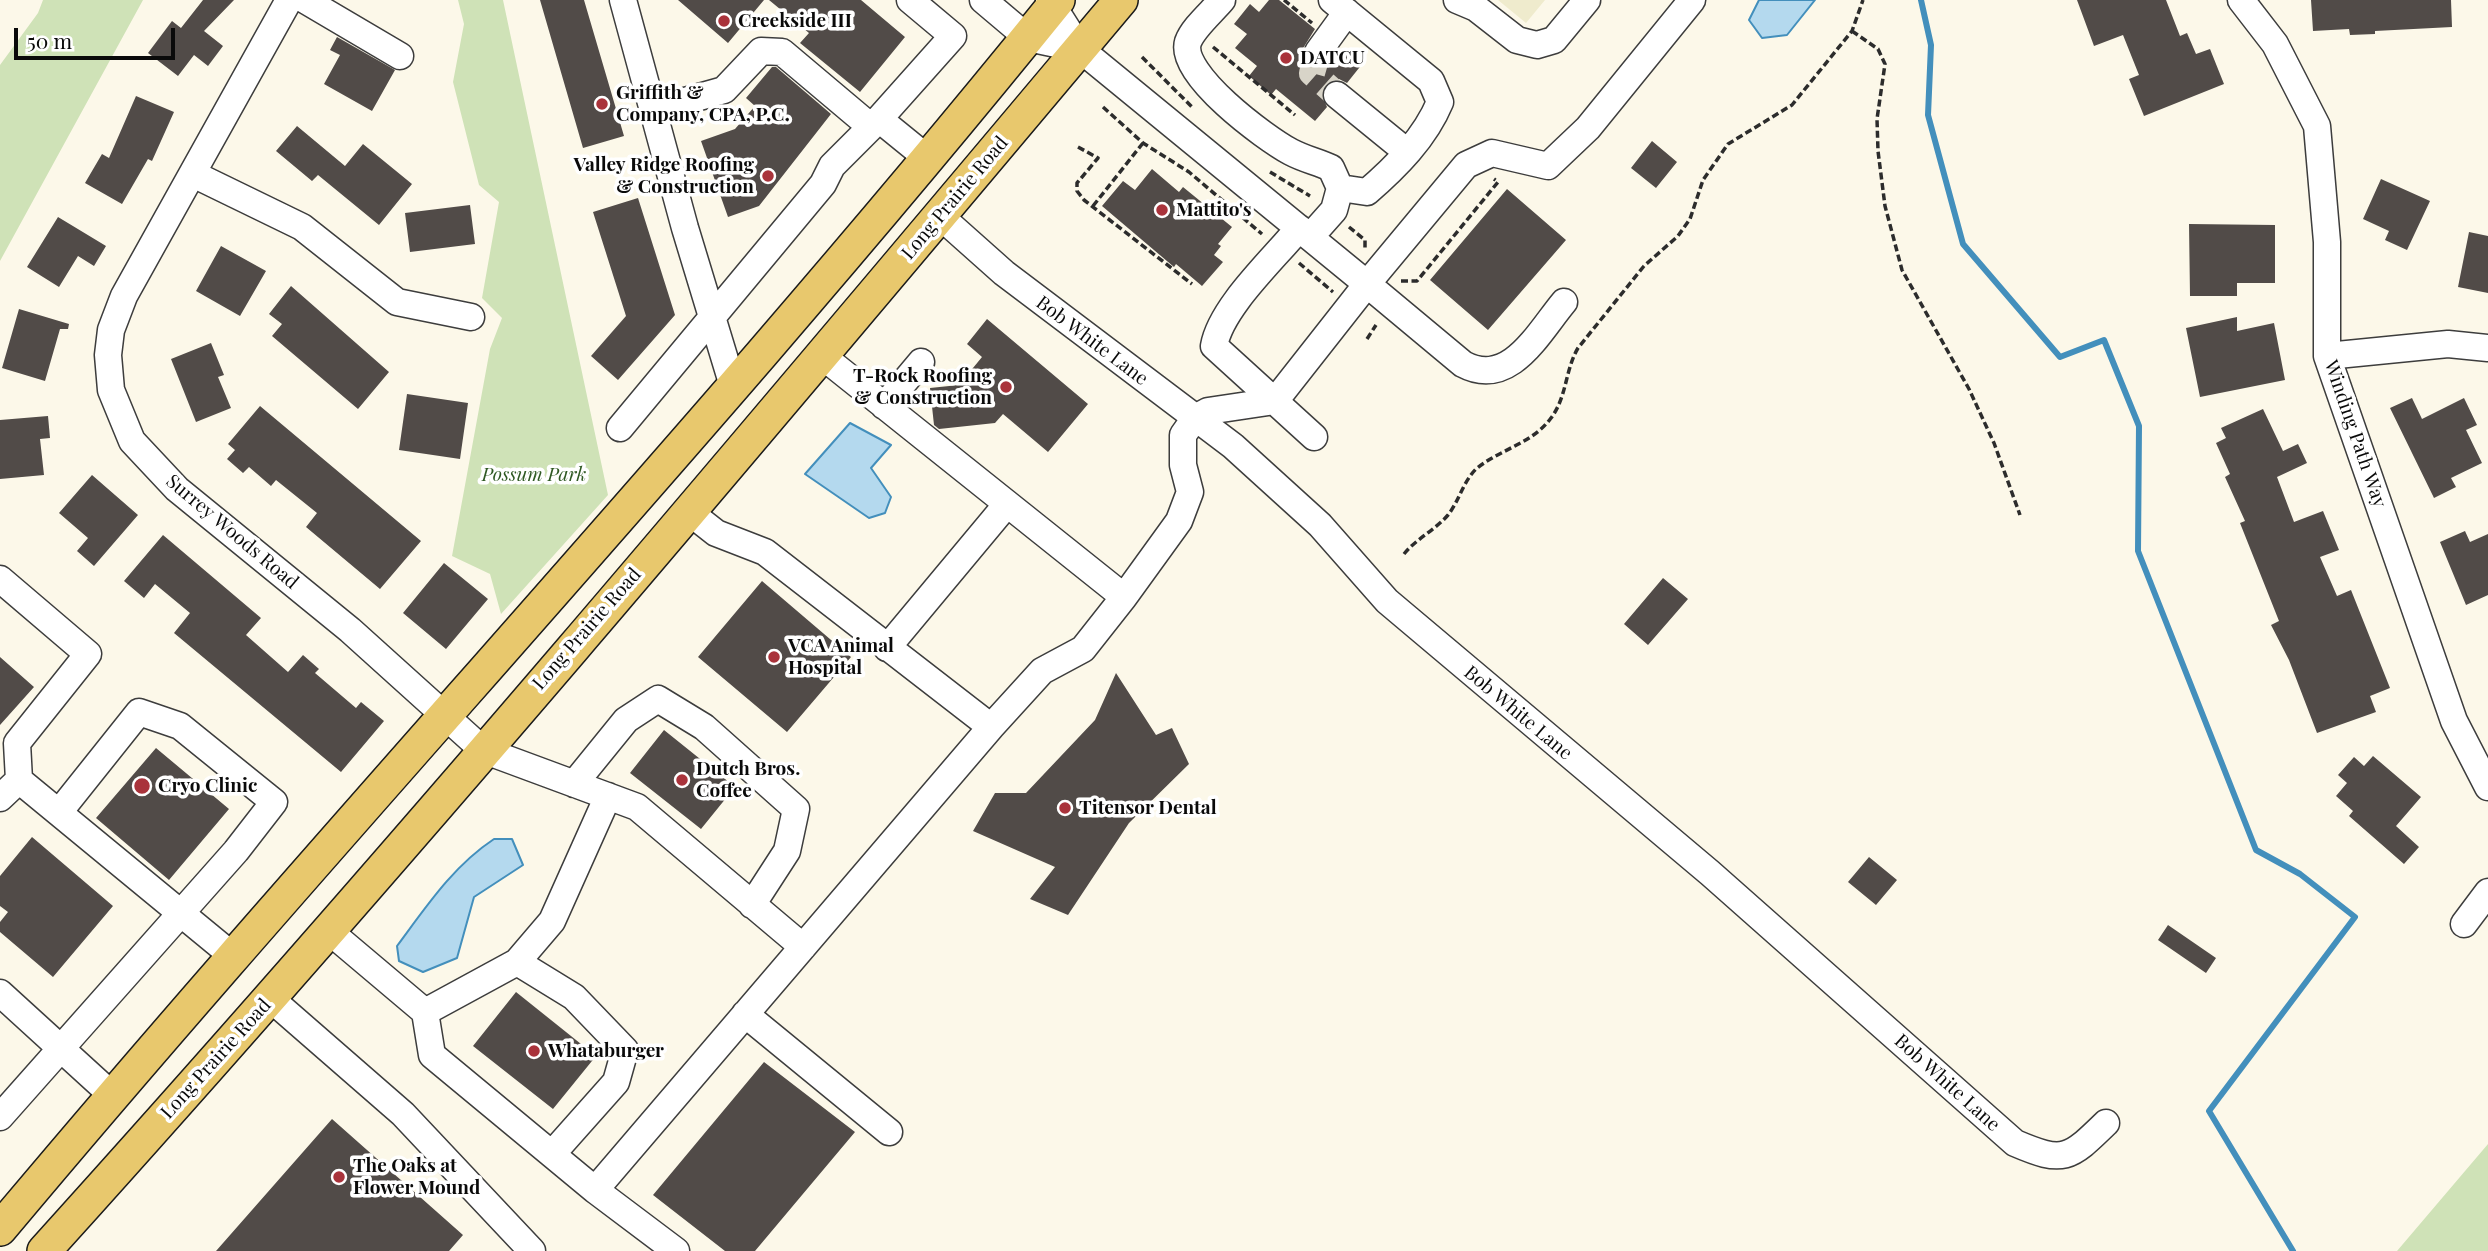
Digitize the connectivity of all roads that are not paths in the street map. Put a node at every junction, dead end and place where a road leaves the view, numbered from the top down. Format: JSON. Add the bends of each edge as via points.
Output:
{"nodes":[{"id":1,"x":289,"y":0,"type":"edge"},
{"id":2,"x":305,"y":0,"type":"edge"},
{"id":3,"x":623,"y":0,"type":"edge"},
{"id":4,"x":910,"y":0,"type":"edge"},
{"id":5,"x":983,"y":0,"type":"edge"},
{"id":6,"x":1121,"y":0,"type":"edge"},
{"id":7,"x":1222,"y":0,"type":"edge"},
{"id":8,"x":1457,"y":0,"type":"edge"},
{"id":9,"x":1587,"y":0,"type":"edge"},
{"id":10,"x":1692,"y":0,"type":"edge"},
{"id":11,"x":2241,"y":0,"type":"edge"},
{"id":12,"x":1053,"y":2,"type":"edge"},
{"id":13,"x":1340,"y":6,"type":"edge"},
{"id":14,"x":1028,"y":38,"type":"junction"},
{"id":15,"x":1319,"y":41,"type":"tunnel mouth"},
{"id":16,"x":1080,"y":49,"type":"junction"},
{"id":17,"x":400,"y":56,"type":"dead end"},
{"id":18,"x":1337,"y":95,"type":"tunnel mouth"},
{"id":19,"x":653,"y":110,"type":"junction"},
{"id":20,"x":875,"y":123,"type":"junction"},
{"id":21,"x":1407,"y":152,"type":"junction"},
{"id":22,"x":927,"y":158,"type":"junction"},
{"id":23,"x":194,"y":174,"type":"junction"},
{"id":24,"x":1340,"y":188,"type":"junction"},
{"id":25,"x":940,"y":216,"type":"junction"},
{"id":26,"x":1305,"y":233,"type":"junction"},
{"id":27,"x":1367,"y":284,"type":"junction"},
{"id":28,"x":1564,"y":302,"type":"dead end"},
{"id":29,"x":471,"y":317,"type":"dead end"},
{"id":30,"x":713,"y":318,"type":"junction"},
{"id":31,"x":2488,"y":348,"type":"edge"},
{"id":32,"x":821,"y":355,"type":"junction"},
{"id":33,"x":2327,"y":356,"type":"junction"},
{"id":34,"x":921,"y":362,"type":"dead end"},
{"id":35,"x":733,"y":386,"type":"junction"},
{"id":36,"x":1275,"y":401,"type":"junction"},
{"id":37,"x":884,"y":406,"type":"junction"},
{"id":38,"x":1195,"y":418,"type":"junction"},
{"id":39,"x":620,"y":428,"type":"dead end"},
{"id":40,"x":1314,"y":437,"type":"dead end"},
{"id":41,"x":1007,"y":504,"type":"junction"},
{"id":42,"x":688,"y":511,"type":"junction"},
{"id":43,"x":0,"y":579,"type":"edge"},
{"id":44,"x":1124,"y":597,"type":"junction"},
{"id":45,"x":887,"y":648,"type":"junction"},
{"id":46,"x":444,"y":714,"type":"junction"},
{"id":47,"x":991,"y":727,"type":"junction"},
{"id":48,"x":483,"y":750,"type":"junction"},
{"id":49,"x":574,"y":784,"type":"junction"},
{"id":50,"x":2488,"y":787,"type":"edge"},
{"id":51,"x":10,"y":789,"type":"edge"},
{"id":52,"x":608,"y":796,"type":"junction"},
{"id":53,"x":60,"y":811,"type":"junction"},
{"id":54,"x":2488,"y":892,"type":"edge"},
{"id":55,"x":752,"y":905,"type":"junction"},
{"id":56,"x":181,"y":913,"type":"junction"},
{"id":57,"x":2464,"y":924,"type":"dead end"},
{"id":58,"x":329,"y":931,"type":"junction"},
{"id":59,"x":803,"y":947,"type":"junction"},
{"id":60,"x":234,"y":957,"type":"junction"},
{"id":61,"x":517,"y":962,"type":"junction"},
{"id":62,"x":0,"y":993,"type":"edge"},
{"id":63,"x":271,"y":999,"type":"junction"},
{"id":64,"x":425,"y":1012,"type":"junction"},
{"id":65,"x":745,"y":1014,"type":"junction"},
{"id":66,"x":61,"y":1047,"type":"junction"},
{"id":67,"x":113,"y":1096,"type":"junction"},
{"id":68,"x":0,"y":1117,"type":"edge"},
{"id":69,"x":2106,"y":1123,"type":"dead end"},
{"id":70,"x":889,"y":1132,"type":"dead end"},
{"id":71,"x":552,"y":1154,"type":"junction"},
{"id":72,"x":595,"y":1190,"type":"junction"},
{"id":73,"x":0,"y":1229,"type":"edge"},
{"id":74,"x":44,"y":1251,"type":"edge"},
{"id":75,"x":532,"y":1251,"type":"edge"},
{"id":76,"x":676,"y":1251,"type":"edge"}],
"edges":[{"from":1,"to":23,"type":"street","name":"Surrey Woods Road"},
{"from":2,"to":17,"type":"street"},
{"from":3,"to":19,"type":"street"},
{"from":4,"to":20,"type":"street","via":[[953,36]]},
{"from":5,"to":14,"type":"street"},
{"from":6,"to":16,"type":"main road","name":"Long Prairie Road"},
{"from":7,"to":24,"type":"street","via":[[1188,40],[1187,56],[1193,69],[1216,95],[1288,150],[1331,168]]},
{"from":8,"to":9,"type":"street","via":[[1476,8],[1517,40],[1537,45],[1554,40]]},
{"from":10,"to":27,"type":"street","via":[[1588,128],[1548,166],[1492,153],[1466,164]]},
{"from":11,"to":33,"type":"street","name":"Winding Path Way","via":[[2275,44],[2317,126],[2327,242]]},
{"from":12,"to":14,"type":"main road"},
{"from":12,"to":16,"type":"street"},
{"from":13,"to":15,"type":"street"},
{"from":13,"to":21,"type":"street","via":[[1432,81],[1440,102],[1431,124]]},
{"from":14,"to":16,"type":"street"},
{"from":14,"to":22,"type":"main road"},
{"from":16,"to":25,"type":"main road","name":"Long Prairie Road"},
{"from":16,"to":26,"type":"street"},
{"from":18,"to":21,"type":"street"},
{"from":19,"to":20,"type":"street","via":[[724,90],[761,51],[782,52]]},
{"from":19,"to":30,"type":"street"},
{"from":20,"to":22,"type":"street"},
{"from":20,"to":30,"type":"street","via":[[832,166],[823,184]]},
{"from":21,"to":24,"type":"street","via":[[1367,192]]},
{"from":22,"to":35,"type":"main road"},
{"from":23,"to":29,"type":"street","via":[[302,227],[397,302]]},
{"from":23,"to":46,"type":"street","name":"Surrey Woods Road","via":[[124,296],[111,330],[111,390],[132,441],[177,489],[350,630]]},
{"from":24,"to":26,"type":"street","via":[[1334,210]]},
{"from":25,"to":32,"type":"main road","name":"Long Prairie Road"},
{"from":25,"to":38,"type":"street","name":"Bob White Lane","via":[[1004,273]]},
{"from":26,"to":27,"type":"street"},
{"from":26,"to":36,"type":"street","via":[[1282,249],[1217,329],[1214,346]]},
{"from":27,"to":28,"type":"street","via":[[1478,372],[1498,372],[1513,363]]},
{"from":27,"to":36,"type":"street"},
{"from":30,"to":35,"type":"street"},
{"from":30,"to":39,"type":"street"},
{"from":31,"to":33,"type":"street","via":[[2448,344]]},
{"from":32,"to":37,"type":"street"},
{"from":32,"to":42,"type":"main road","name":"Long Prairie Road"},
{"from":33,"to":50,"type":"street","name":"Winding Path Way","via":[[2454,720]]},
{"from":34,"to":37,"type":"street"},
{"from":35,"to":46,"type":"main road"},
{"from":36,"to":38,"type":"street","via":[[1208,411]]},
{"from":36,"to":40,"type":"street"},
{"from":37,"to":41,"type":"street"},
{"from":38,"to":44,"type":"street","via":[[1182,435],[1190,492],[1180,522]]},
{"from":38,"to":69,"type":"street","name":"Bob White Lane","via":[[1320,525],[1387,601],[1710,873],[2015,1143],[2039,1154],[2076,1153]]},
{"from":41,"to":44,"type":"street"},
{"from":41,"to":45,"type":"street"},
{"from":42,"to":45,"type":"street","via":[[716,533],[765,552]]},
{"from":42,"to":48,"type":"main road","name":"Long Prairie Road"},
{"from":43,"to":51,"type":"street","via":[[88,654],[17,743]]},
{"from":44,"to":47,"type":"street","via":[[1083,649],[1042,671]]},
{"from":45,"to":47,"type":"street"},
{"from":46,"to":48,"type":"street","name":"Surrey Woods Road"},
{"from":46,"to":60,"type":"main road"},
{"from":47,"to":59,"type":"street"},
{"from":48,"to":49,"type":"street"},
{"from":48,"to":58,"type":"main road","name":"Long Prairie Road"},
{"from":49,"to":52,"type":"street"},
{"from":49,"to":55,"type":"street","via":[[626,720],[658,699],[704,727],[796,808],[787,851]]},
{"from":51,"to":53,"type":"street"},
{"from":52,"to":55,"type":"street","via":[[637,807]]},
{"from":52,"to":61,"type":"street","via":[[552,921]]},
{"from":53,"to":56,"type":"street"},
{"from":53,"to":56,"type":"street","via":[[139,712],[180,726],[274,802]]},
{"from":54,"to":57,"type":"street"},
{"from":55,"to":59,"type":"street"},
{"from":56,"to":60,"type":"street"},
{"from":56,"to":66,"type":"street"},
{"from":58,"to":63,"type":"main road","name":"Long Prairie Road"},
{"from":58,"to":64,"type":"street"},
{"from":59,"to":65,"type":"street"},
{"from":60,"to":67,"type":"main road"},
{"from":61,"to":64,"type":"street"},
{"from":61,"to":71,"type":"street","via":[[574,997],[625,1050],[616,1082]]},
{"from":62,"to":66,"type":"street"},
{"from":63,"to":74,"type":"main road","name":"Long Prairie Road"},
{"from":63,"to":75,"type":"street","via":[[403,1114]]},
{"from":64,"to":71,"type":"street","via":[[432,1055]]},
{"from":65,"to":70,"type":"street"},
{"from":65,"to":72,"type":"street"},
{"from":66,"to":67,"type":"street"},
{"from":66,"to":68,"type":"street"},
{"from":67,"to":73,"type":"main road"},
{"from":71,"to":72,"type":"street"},
{"from":72,"to":76,"type":"street"}]}
